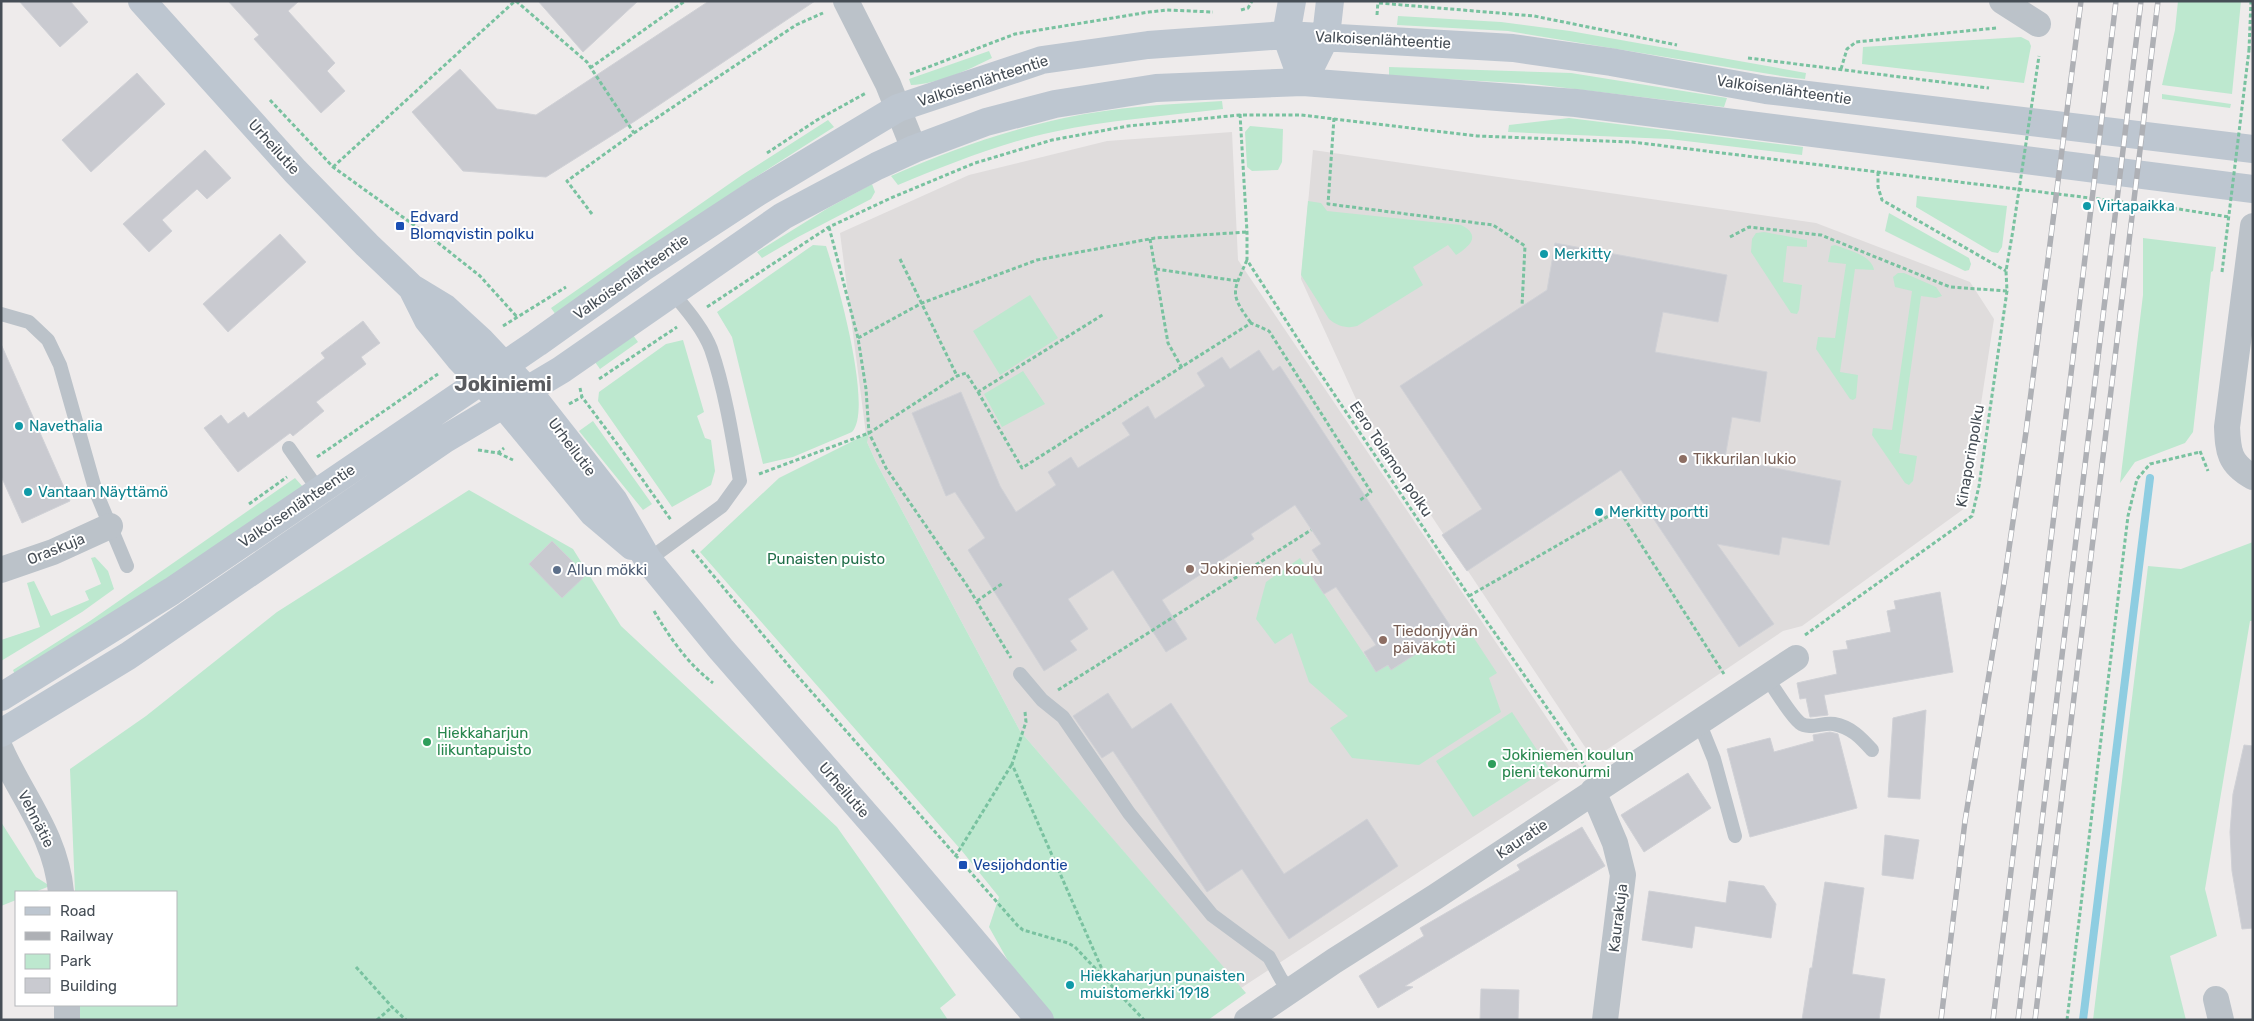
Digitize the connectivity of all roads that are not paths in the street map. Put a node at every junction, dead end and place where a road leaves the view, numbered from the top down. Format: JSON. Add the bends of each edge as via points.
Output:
{"nodes":[{"id":1,"x":142,"y":1,"type":"edge"},
{"id":2,"x":1292,"y":1,"type":"edge"},
{"id":3,"x":1330,"y":1,"type":"edge"},
{"id":4,"x":2002,"y":1,"type":"edge"},
{"id":5,"x":836,"y":6,"type":"edge"},
{"id":6,"x":2038,"y":24,"type":"road end"},
{"id":7,"x":1286,"y":35,"type":"junction"},
{"id":8,"x":1326,"y":36,"type":"junction"},
{"id":9,"x":1303,"y":82,"type":"junction"},
{"id":10,"x":898,"y":108,"type":"junction"},
{"id":11,"x":914,"y":149,"type":"junction"},
{"id":12,"x":2253,"y":149,"type":"edge"},
{"id":13,"x":2253,"y":189,"type":"edge"},
{"id":14,"x":2243,"y":222,"type":"edge"},
{"id":15,"x":412,"y":288,"type":"junction"},
{"id":16,"x":672,"y":292,"type":"junction"},
{"id":17,"x":1,"y":314,"type":"edge"},
{"id":18,"x":2247,"y":323,"type":"edge"},
{"id":19,"x":504,"y":364,"type":"junction"},
{"id":20,"x":481,"y":382,"type":"junction"},
{"id":21,"x":527,"y":390,"type":"junction"},
{"id":22,"x":502,"y":404,"type":"junction"},
{"id":23,"x":289,"y":448,"type":"dead end"},
{"id":24,"x":2253,"y":477,"type":"edge"},
{"id":25,"x":320,"y":491,"type":"junction"},
{"id":26,"x":336,"y":514,"type":"junction"},
{"id":27,"x":110,"y":526,"type":"junction"},
{"id":28,"x":648,"y":560,"type":"junction"},
{"id":29,"x":127,"y":566,"type":"dead end"},
{"id":30,"x":1,"y":570,"type":"edge"},
{"id":31,"x":1796,"y":658,"type":"road end"},
{"id":32,"x":1020,"y":674,"type":"road end"},
{"id":33,"x":1767,"y":678,"type":"junction"},
{"id":34,"x":1,"y":697,"type":"edge"},
{"id":35,"x":1699,"y":722,"type":"junction"},
{"id":36,"x":1,"y":733,"type":"edge"},
{"id":37,"x":1,"y":750,"type":"edge"},
{"id":38,"x":1872,"y":750,"type":"dead end"},
{"id":39,"x":1593,"y":791,"type":"junction"},
{"id":40,"x":1735,"y":836,"type":"dead end"},
{"id":41,"x":61,"y":891,"type":"edge"},
{"id":42,"x":1290,"y":990,"type":"junction"},
{"id":43,"x":1040,"y":1020,"type":"edge"},
{"id":44,"x":1248,"y":1020,"type":"edge"},
{"id":45,"x":1605,"y":1020,"type":"edge"}],
"edges":[{"from":1,"to":15,"type":"main road","name":"Urheilutie","via":[[295,171]]},
{"from":2,"to":7,"type":"main road"},
{"from":3,"to":8,"type":"main road"},
{"from":4,"to":6,"type":"street"},
{"from":5,"to":10,"type":"street","via":[[888,84]]},
{"from":7,"to":8,"type":"main road","name":"Valkoisenlähteentie"},
{"from":7,"to":9,"type":"main road"},
{"from":7,"to":10,"type":"main road","name":"Valkoisenlähteentie","via":[[1148,45],[1055,57]]},
{"from":8,"to":9,"type":"main road"},
{"from":8,"to":12,"type":"main road","name":"Valkoisenlähteentie","via":[[1513,48],[1766,90]]},
{"from":9,"to":11,"type":"main road","name":"Valkoisenlähteentie","via":[[1156,88],[1055,104],[986,122]]},
{"from":9,"to":13,"type":"main road","name":"Valkoisenlähteentie","via":[[1576,103]]},
{"from":10,"to":11,"type":"street"},
{"from":10,"to":19,"type":"main road","name":"Valkoisenlähteentie","via":[[758,192]]},
{"from":11,"to":16,"type":"main road","name":"Valkoisenlähteentie","via":[[783,216]]},
{"from":14,"to":18,"type":"street","via":[[2234,273]]},
{"from":15,"to":19,"type":"main road","name":"Urheilutie","via":[[445,308]]},
{"from":15,"to":20,"type":"main road","name":"Urheilutie","via":[[428,320]]},
{"from":16,"to":21,"type":"main road","name":"Valkoisenlähteentie"},
{"from":16,"to":28,"type":"lane","via":[[692,316],[710,348],[740,481],[722,506]]},
{"from":17,"to":27,"type":"lane","via":[[29,322],[48,340],[60,365],[96,492]]},
{"from":18,"to":24,"type":"street","via":[[2227,426],[2232,460]]},
{"from":19,"to":20,"type":"main road","name":"Valkoisenlähteentie"},
{"from":19,"to":21,"type":"main road","name":"Urheilutie"},
{"from":20,"to":22,"type":"main road","name":"Urheilutie"},
{"from":20,"to":25,"type":"main road","name":"Valkoisenlähteentie"},
{"from":21,"to":22,"type":"main road","name":"Valkoisenlähteentie"},
{"from":21,"to":28,"type":"main road","name":"Urheilutie","via":[[614,501]]},
{"from":22,"to":26,"type":"main road","name":"Valkoisenlähteentie"},
{"from":22,"to":28,"type":"main road","name":"Urheilutie","via":[[593,514]]},
{"from":23,"to":25,"type":"lane"},
{"from":25,"to":26,"type":"lane"},
{"from":25,"to":34,"type":"main road","name":"Valkoisenlähteentie","via":[[172,591]]},
{"from":26,"to":36,"type":"main road","name":"Valkoisenlähteentie","via":[[128,656]]},
{"from":27,"to":29,"type":"lane"},
{"from":27,"to":30,"type":"street","name":"Oraskuja","via":[[53,552]]},
{"from":28,"to":43,"type":"main road","name":"Urheilutie"},
{"from":31,"to":33,"type":"street","name":"Kauratie"},
{"from":32,"to":42,"type":"lane","via":[[1042,700],[1063,717],[1129,813],[1212,915],[1269,956]]},
{"from":33,"to":35,"type":"street","name":"Kauratie"},
{"from":33,"to":38,"type":"lane","via":[[1800,723],[1847,728],[1859,735]]},
{"from":35,"to":39,"type":"street","name":"Kauratie"},
{"from":35,"to":40,"type":"lane","via":[[1714,759]]},
{"from":37,"to":41,"type":"street","name":"Vehnätie","via":[[52,849]]},
{"from":39,"to":42,"type":"street","name":"Kauratie"},
{"from":39,"to":45,"type":"street","name":"Kaurakuja","via":[[1615,843],[1623,875]]},
{"from":42,"to":44,"type":"street","name":"Kauratie"}]}
